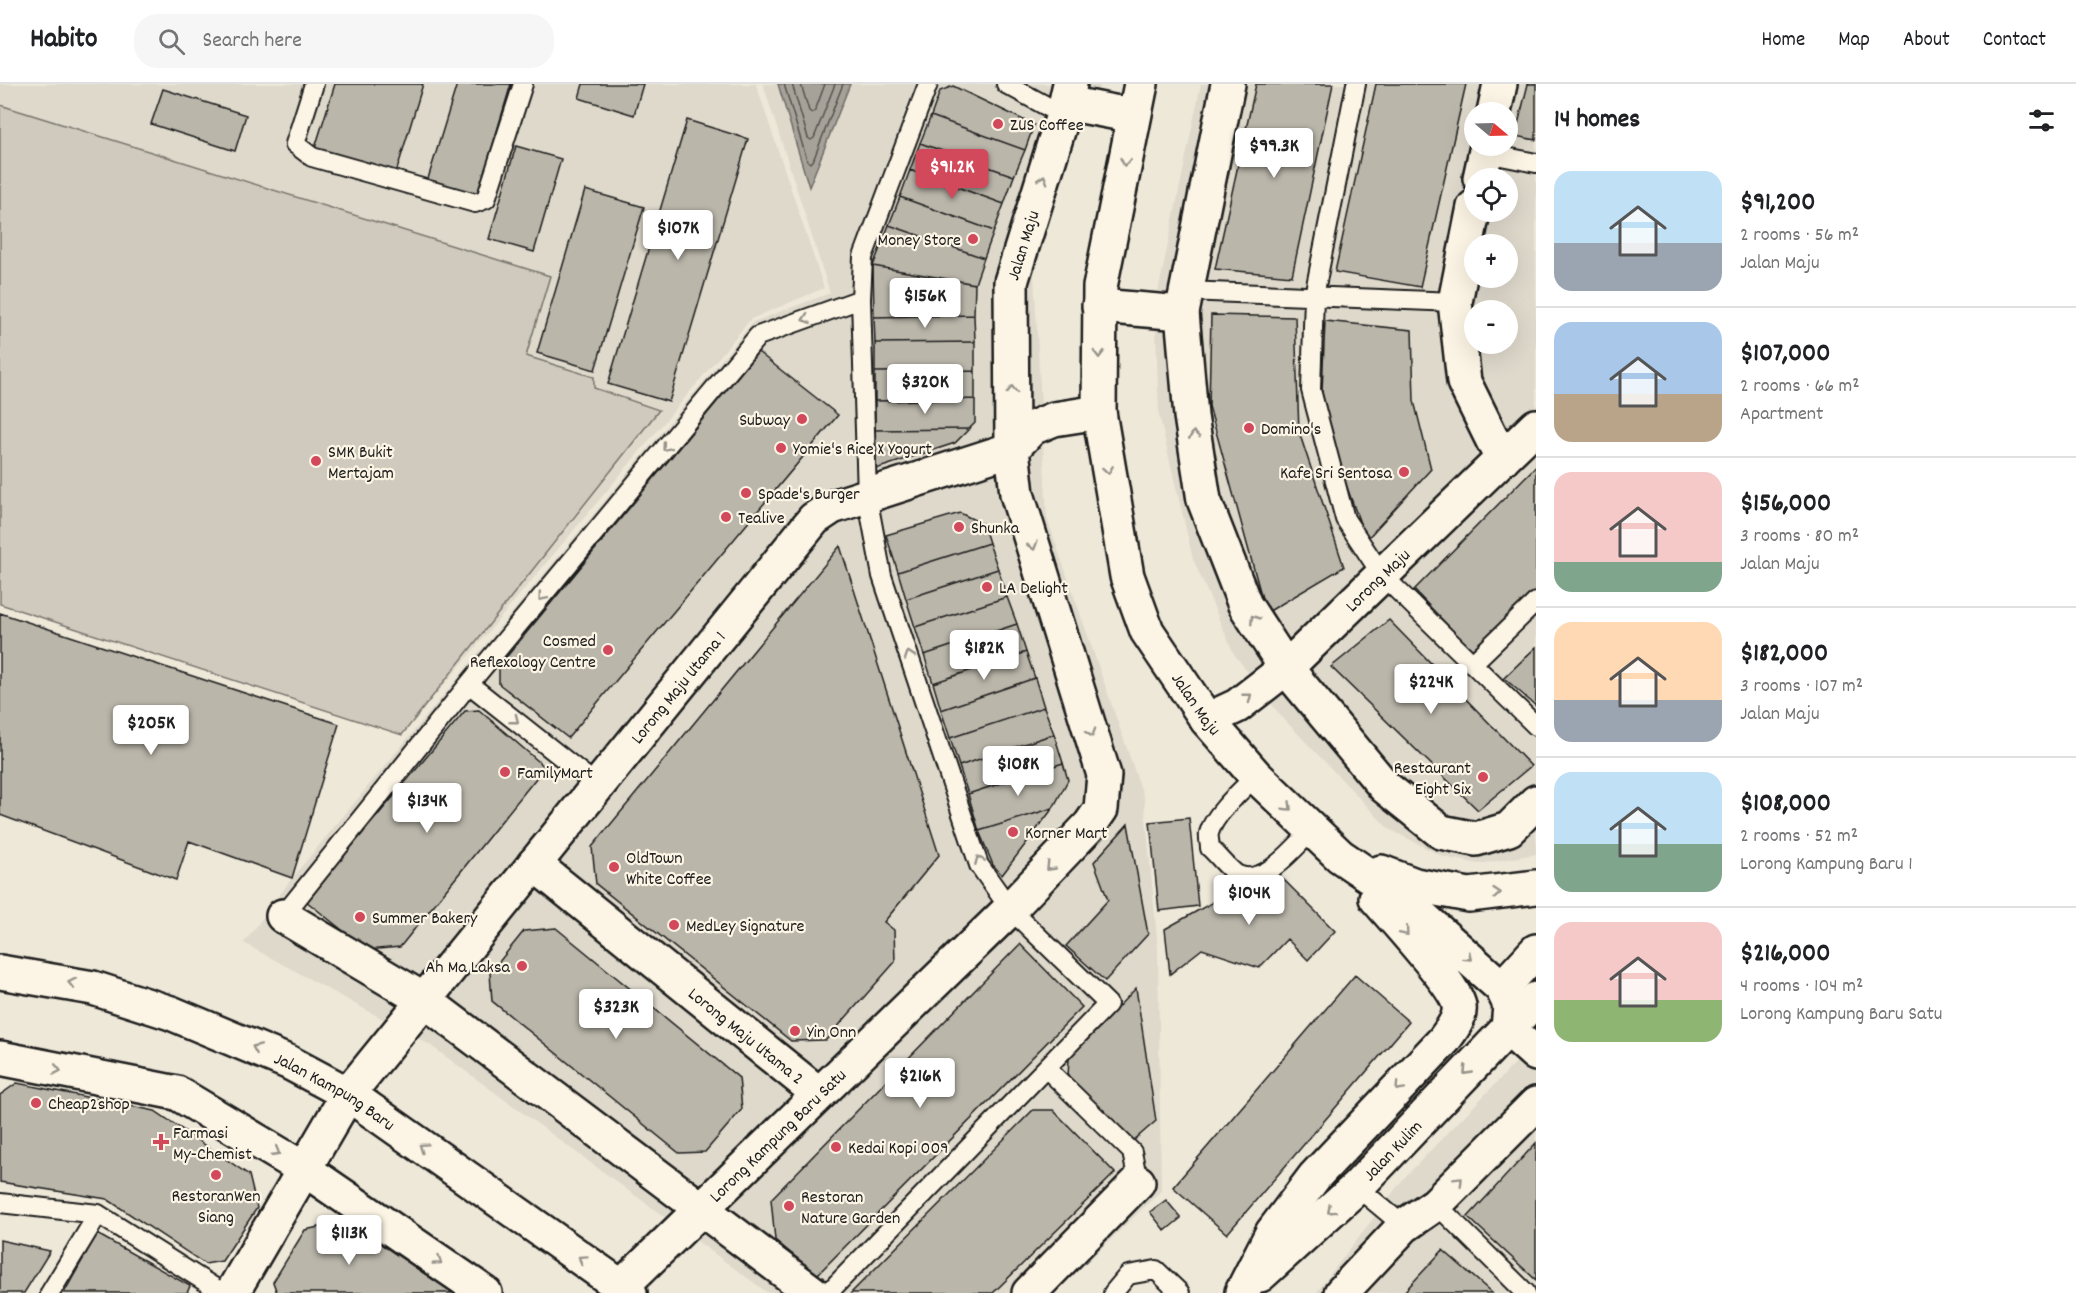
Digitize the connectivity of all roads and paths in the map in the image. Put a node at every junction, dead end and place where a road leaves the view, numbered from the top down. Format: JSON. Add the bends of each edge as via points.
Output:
{"nodes":[{"id":1,"x":314,"y":84,"type":"edge"},
{"id":2,"x":523,"y":84,"type":"edge"},
{"id":3,"x":928,"y":84,"type":"edge"},
{"id":4,"x":1006,"y":84,"type":"edge"},
{"id":5,"x":1141,"y":84,"type":"edge"},
{"id":6,"x":1228,"y":84,"type":"edge"},
{"id":7,"x":1356,"y":84,"type":"edge"},
{"id":8,"x":1500,"y":84,"type":"edge"},
{"id":9,"x":1066,"y":101,"type":"edge"},
{"id":10,"x":1496,"y":102,"type":"edge"},
{"id":11,"x":1134,"y":116,"type":"junction"},
{"id":12,"x":1484,"y":159,"type":"edge"},
{"id":13,"x":1536,"y":163,"type":"edge"},
{"id":14,"x":1471,"y":222,"type":"edge"},
{"id":15,"x":1314,"y":296,"type":"junction"},
{"id":16,"x":861,"y":299,"type":"junction"},
{"id":17,"x":1184,"y":302,"type":"junction"},
{"id":18,"x":1455,"y":302,"type":"junction"},
{"id":19,"x":1099,"y":306,"type":"junction"},
{"id":20,"x":1099,"y":412,"type":"junction"},
{"id":21,"x":1536,"y":426,"type":"edge"},
{"id":22,"x":1012,"y":449,"type":"junction"},
{"id":23,"x":1502,"y":459,"type":"junction"},
{"id":24,"x":867,"y":496,"type":"junction"},
{"id":25,"x":1382,"y":575,"type":"junction"},
{"id":26,"x":1536,"y":602,"type":"edge"},
{"id":27,"x":1472,"y":664,"type":"junction"},
{"id":28,"x":1286,"y":668,"type":"junction"},
{"id":29,"x":469,"y":684,"type":"junction"},
{"id":30,"x":1207,"y":720,"type":"junction"},
{"id":31,"x":1536,"y":726,"type":"edge"},
{"id":32,"x":1256,"y":776,"type":"junction"},
{"id":33,"x":598,"y":786,"type":"junction"},
{"id":34,"x":1536,"y":802,"type":"edge"},
{"id":35,"x":1090,"y":825,"type":"joint"},
{"id":36,"x":1312,"y":830,"type":"junction"},
{"id":37,"x":1340,"y":856,"type":"junction"},
{"id":38,"x":534,"y":864,"type":"junction"},
{"id":39,"x":1536,"y":887,"type":"edge"},
{"id":40,"x":1010,"y":909,"type":"junction"},
{"id":41,"x":283,"y":916,"type":"joint"},
{"id":42,"x":1536,"y":951,"type":"edge"},
{"id":43,"x":0,"y":972,"type":"edge"},
{"id":44,"x":1502,"y":988,"type":"junction"},
{"id":45,"x":1536,"y":999,"type":"edge"},
{"id":46,"x":424,"y":1000,"type":"junction"},
{"id":47,"x":1508,"y":1029,"type":"junction"},
{"id":48,"x":1536,"y":1054,"type":"edge"},
{"id":49,"x":0,"y":1058,"type":"edge"},
{"id":50,"x":1046,"y":1068,"type":"junction"},
{"id":51,"x":348,"y":1094,"type":"junction"},
{"id":52,"x":819,"y":1095,"type":"junction"},
{"id":53,"x":1536,"y":1104,"type":"edge"},
{"id":54,"x":304,"y":1169,"type":"junction"},
{"id":55,"x":1138,"y":1182,"type":"joint"},
{"id":56,"x":1357,"y":1187,"type":"junction"},
{"id":57,"x":0,"y":1203,"type":"edge"},
{"id":58,"x":1436,"y":1204,"type":"junction"},
{"id":59,"x":702,"y":1208,"type":"junction"},
{"id":60,"x":98,"y":1214,"type":"junction"},
{"id":61,"x":1404,"y":1226,"type":"junction"},
{"id":62,"x":627,"y":1291,"type":"edge"},
{"id":63,"x":1242,"y":1292,"type":"edge"},
{"id":64,"x":50,"y":1293,"type":"edge"},
{"id":65,"x":223,"y":1293,"type":"edge"},
{"id":66,"x":232,"y":1293,"type":"edge"},
{"id":67,"x":485,"y":1293,"type":"edge"},
{"id":68,"x":813,"y":1293,"type":"edge"},
{"id":69,"x":828,"y":1293,"type":"edge"},
{"id":70,"x":1029,"y":1293,"type":"edge"},
{"id":71,"x":1113,"y":1293,"type":"edge"},
{"id":72,"x":1180,"y":1293,"type":"edge"},
{"id":73,"x":1341,"y":1293,"type":"edge"},
{"id":74,"x":1526,"y":1293,"type":"edge"}],
"edges":[{"from":1,"to":2,"type":"lane","via":[[295,144],[312,157],[475,203],[486,199]]},
{"from":3,"to":16,"type":"lane","via":[[863,257]]},
{"from":4,"to":9,"type":"lane"},
{"from":5,"to":11,"type":"street","name":"Jalan Maju"},
{"from":6,"to":17,"type":"street"},
{"from":7,"to":15,"type":"lane"},
{"from":8,"to":10,"type":"street"},
{"from":9,"to":11,"type":"street"},
{"from":22,"to":9,"type":"street","name":"Jalan Maju","one_way":true,"via":[[1011,282]]},
{"from":11,"to":19,"type":"street","name":"Jalan Maju","one_way":true},
{"from":12,"to":13,"type":"lane"},
{"from":14,"to":18,"type":"street"},
{"from":15,"to":17,"type":"lane"},
{"from":15,"to":18,"type":"lane"},
{"from":15,"to":25,"type":"lane","via":[[1311,390],[1345,519]]},
{"from":16,"to":24,"type":"lane"},
{"from":16,"to":29,"type":"lane","one_way":true,"via":[[758,336]]},
{"from":17,"to":19,"type":"street"},
{"from":28,"to":17,"type":"street","one_way":true,"via":[[1245,604],[1204,500],[1191,416]]},
{"from":18,"to":23,"type":"street","via":[[1464,382]]},
{"from":19,"to":20,"type":"street","name":"Jalan Maju","one_way":true},
{"from":20,"to":22,"type":"street","name":"Lorong Maju Utama 1","via":[[1054,419],[1032,428]]},
{"from":20,"to":30,"type":"street","name":"Jalan Maju","one_way":true,"via":[[1127,576],[1147,631]]},
{"from":21,"to":23,"type":"street","name":"Lorong Maju"},
{"from":22,"to":24,"type":"street","name":"Lorong Maju Utama 1"},
{"from":22,"to":35,"type":"street","name":"Jalan Maju","one_way":true,"via":[[1017,494],[1104,775],[1101,809]]},
{"from":23,"to":25,"type":"street","name":"Lorong Maju"},
{"from":24,"to":33,"type":"street","name":"Lorong Maju Utama 1","via":[[832,507],[814,519]]},
{"from":40,"to":24,"type":"lane","one_way":true,"via":[[979,864],[882,576]]},
{"from":25,"to":27,"type":"lane"},
{"from":25,"to":28,"type":"street","name":"Lorong Maju"},
{"from":26,"to":27,"type":"lane"},
{"from":27,"to":31,"type":"lane"},
{"from":30,"to":28,"type":"street","name":"Lorong Maju","one_way":true,"via":[[1237,706]]},
{"from":28,"to":34,"type":"street","via":[[1385,787],[1441,832],[1476,839],[1509,830]]},
{"from":29,"to":33,"type":"lane","one_way":true},
{"from":29,"to":41,"type":"lane"},
{"from":30,"to":32,"type":"street","name":"Jalan Maju"},
{"from":32,"to":36,"type":"street","name":"Jalan Maju","one_way":true},
{"from":32,"to":36,"type":"lane","via":[[1225,807],[1209,833],[1210,848],[1238,875],[1257,876],[1274,867]]},
{"from":33,"to":38,"type":"street","name":"Lorong Maju Utama 1"},
{"from":35,"to":40,"type":"street","name":"Lorong Kampung Baru Satu","one_way":true},
{"from":36,"to":37,"type":"street","name":"Jalan Maju"},
{"from":37,"to":39,"type":"street","one_way":true,"via":[[1415,885],[1469,895]]},
{"from":37,"to":44,"type":"street","name":"Jalan Maju","one_way":true,"via":[[1399,896]]},
{"from":37,"to":63,"type":"street","one_way":true,"via":[[1451,990],[1459,1006],[1456,1024],[1315,1176],[1272,1233]]},
{"from":38,"to":46,"type":"street","name":"Lorong Maju Utama 1"},
{"from":38,"to":52,"type":"street","name":"Lorong Maju Utama 2"},
{"from":40,"to":50,"type":"lane","via":[[1108,1004]]},
{"from":40,"to":52,"type":"street","name":"Lorong Kampung Baru Satu"},
{"from":41,"to":46,"type":"street"},
{"from":42,"to":44,"type":"street"},
{"from":51,"to":43,"type":"street","name":"Jalan Kampung Baru","one_way":true,"via":[[288,1062],[171,1013],[93,988]]},
{"from":44,"to":47,"type":"street","via":[[1510,1005]]},
{"from":45,"to":47,"type":"street","name":"Jalan Kulim"},
{"from":46,"to":51,"type":"street","name":"Lorong Maju Utama 1"},
{"from":46,"to":59,"type":"street"},
{"from":47,"to":48,"type":"street"},
{"from":47,"to":56,"type":"street","name":"Jalan Kulim","one_way":true},
{"from":49,"to":54,"type":"street","one_way":true,"via":[[177,1093]]},
{"from":50,"to":55,"type":"lane","via":[[1132,1152]]},
{"from":50,"to":69,"type":"lane"},
{"from":51,"to":54,"type":"street","name":"Lorong Maju Utama 1"},
{"from":62,"to":51,"type":"street","name":"Jalan Kampung Baru","one_way":true},
{"from":52,"to":59,"type":"street","name":"Lorong Kampung Baru Satu"},
{"from":58,"to":53,"type":"street","one_way":true},
{"from":54,"to":66,"type":"street","name":"Lorong Maju Utama 1"},
{"from":54,"to":67,"type":"street","one_way":true},
{"from":55,"to":70,"type":"street"},
{"from":56,"to":61,"type":"lane"},
{"from":56,"to":63,"type":"street","name":"Jalan Kulim","one_way":true},
{"from":57,"to":60,"type":"lane"},
{"from":58,"to":61,"type":"street"},
{"from":58,"to":74,"type":"lane"},
{"from":59,"to":62,"type":"street","name":"Lorong Kampung Baru Satu"},
{"from":59,"to":68,"type":"street"},
{"from":60,"to":64,"type":"lane"},
{"from":60,"to":65,"type":"lane"},
{"from":61,"to":73,"type":"street"},
{"from":71,"to":72,"type":"lane","via":[[1128,1275],[1156,1269]]}]}
